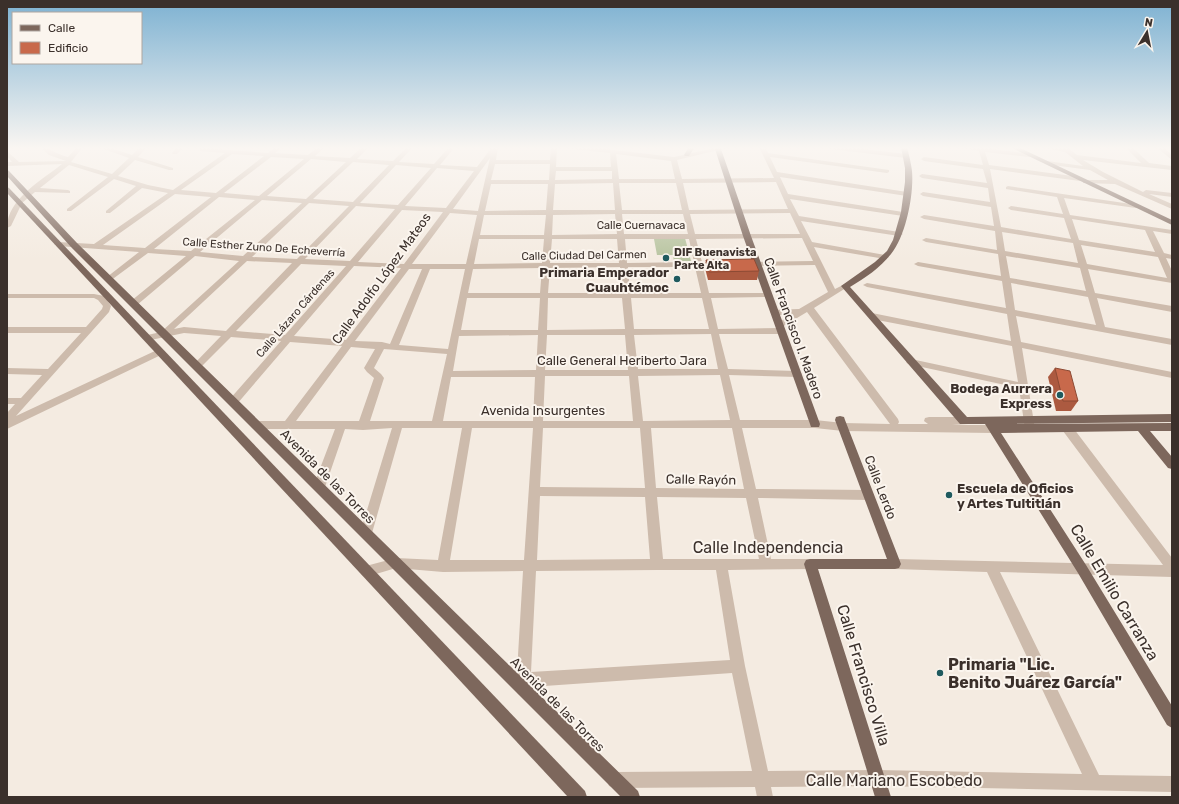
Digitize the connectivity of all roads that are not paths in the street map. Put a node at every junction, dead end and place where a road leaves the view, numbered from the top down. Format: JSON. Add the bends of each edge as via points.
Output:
{"nodes":[{"id":1,"x":21,"y":185,"type":"edge"},
{"id":2,"x":39,"y":185,"type":"edge"},
{"id":3,"x":103,"y":185,"type":"edge"},
{"id":4,"x":136,"y":185,"type":"edge"},
{"id":5,"x":184,"y":185,"type":"edge"},
{"id":6,"x":230,"y":185,"type":"edge"},
{"id":7,"x":278,"y":185,"type":"edge"},
{"id":8,"x":326,"y":185,"type":"edge"},
{"id":9,"x":374,"y":185,"type":"edge"},
{"id":10,"x":421,"y":185,"type":"edge"},
{"id":11,"x":466,"y":185,"type":"edge"},
{"id":12,"x":488,"y":185,"type":"edge"},
{"id":13,"x":552,"y":185,"type":"edge"},
{"id":14,"x":616,"y":185,"type":"edge"},
{"id":15,"x":680,"y":185,"type":"edge"},
{"id":16,"x":730,"y":185,"type":"edge"},
{"id":17,"x":781,"y":185,"type":"edge"},
{"id":18,"x":835,"y":185,"type":"edge"},
{"id":19,"x":908,"y":185,"type":"edge"},
{"id":20,"x":981,"y":185,"type":"edge"},
{"id":21,"x":1090,"y":185,"type":"edge"},
{"id":22,"x":1123,"y":185,"type":"edge"},
{"id":23,"x":140,"y":186,"type":"junction"},
{"id":24,"x":991,"y":186,"type":"joint"},
{"id":25,"x":1008,"y":188,"type":"dead end"},
{"id":26,"x":7,"y":189,"type":"edge"},
{"id":27,"x":1137,"y":191,"type":"junction"},
{"id":28,"x":30,"y":192,"type":"junction"},
{"id":29,"x":68,"y":192,"type":"dead end"},
{"id":30,"x":174,"y":192,"type":"junction"},
{"id":31,"x":907,"y":194,"type":"junction"},
{"id":32,"x":923,"y":194,"type":"dead end"},
{"id":33,"x":217,"y":195,"type":"junction"},
{"id":34,"x":1060,"y":195,"type":"junction"},
{"id":35,"x":1172,"y":195,"type":"edge"},
{"id":36,"x":786,"y":196,"type":"junction"},
{"id":37,"x":262,"y":198,"type":"junction"},
{"id":38,"x":308,"y":201,"type":"junction"},
{"id":39,"x":19,"y":202,"type":"junction"},
{"id":40,"x":355,"y":204,"type":"junction"},
{"id":41,"x":994,"y":205,"type":"junction"},
{"id":42,"x":1136,"y":206,"type":"junction"},
{"id":43,"x":402,"y":207,"type":"junction"},
{"id":44,"x":1172,"y":207,"type":"edge"},
{"id":45,"x":1011,"y":208,"type":"dead end"},
{"id":46,"x":70,"y":210,"type":"dead end"},
{"id":47,"x":447,"y":210,"type":"junction"},
{"id":48,"x":685,"y":211,"type":"junction"},
{"id":49,"x":738,"y":211,"type":"junction"},
{"id":50,"x":793,"y":211,"type":"junction"},
{"id":51,"x":108,"y":212,"type":"dead end"},
{"id":52,"x":549,"y":212,"type":"junction"},
{"id":53,"x":619,"y":212,"type":"junction"},
{"id":54,"x":482,"y":213,"type":"junction"},
{"id":55,"x":903,"y":214,"type":"junction"},
{"id":56,"x":924,"y":217,"type":"dead end"},
{"id":57,"x":1068,"y":217,"type":"junction"},
{"id":58,"x":796,"y":218,"type":"junction"},
{"id":59,"x":1172,"y":223,"type":"edge"},
{"id":60,"x":7,"y":226,"type":"edge"},
{"id":61,"x":998,"y":228,"type":"junction"},
{"id":62,"x":1148,"y":229,"type":"junction"},
{"id":63,"x":1172,"y":232,"type":"edge"},
{"id":64,"x":899,"y":234,"type":"junction"},
{"id":65,"x":621,"y":236,"type":"junction"},
{"id":66,"x":691,"y":236,"type":"junction"},
{"id":67,"x":747,"y":236,"type":"junction"},
{"id":68,"x":805,"y":236,"type":"junction"},
{"id":69,"x":476,"y":237,"type":"junction"},
{"id":70,"x":548,"y":237,"type":"junction"},
{"id":71,"x":926,"y":240,"type":"dead end"},
{"id":72,"x":1076,"y":240,"type":"junction"},
{"id":73,"x":58,"y":244,"type":"junction"},
{"id":74,"x":809,"y":244,"type":"junction"},
{"id":75,"x":74,"y":245,"type":"junction"},
{"id":76,"x":97,"y":246,"type":"junction"},
{"id":77,"x":147,"y":250,"type":"junction"},
{"id":78,"x":1001,"y":253,"type":"junction"},
{"id":79,"x":195,"y":254,"type":"junction"},
{"id":80,"x":1160,"y":255,"type":"junction"},
{"id":81,"x":1172,"y":256,"type":"edge"},
{"id":82,"x":885,"y":257,"type":"junction"},
{"id":83,"x":246,"y":259,"type":"junction"},
{"id":84,"x":299,"y":262,"type":"junction"},
{"id":85,"x":818,"y":263,"type":"junction"},
{"id":86,"x":352,"y":264,"type":"junction"},
{"id":87,"x":727,"y":264,"type":"edge"},
{"id":88,"x":742,"y":264,"type":"edge"},
{"id":89,"x":757,"y":264,"type":"junction"},
{"id":90,"x":918,"y":264,"type":"dead end"},
{"id":91,"x":698,"y":265,"type":"junction"},
{"id":92,"x":405,"y":266,"type":"junction"},
{"id":93,"x":623,"y":266,"type":"junction"},
{"id":94,"x":427,"y":267,"type":"junction"},
{"id":95,"x":546,"y":267,"type":"junction"},
{"id":96,"x":1084,"y":267,"type":"junction"},
{"id":97,"x":469,"y":268,"type":"junction"},
{"id":98,"x":110,"y":279,"type":"junction"},
{"id":99,"x":1006,"y":280,"type":"junction"},
{"id":100,"x":1172,"y":280,"type":"edge"},
{"id":101,"x":867,"y":285,"type":"dead end"},
{"id":102,"x":845,"y":286,"type":"junction"},
{"id":103,"x":832,"y":292,"type":"junction"},
{"id":104,"x":768,"y":295,"type":"junction"},
{"id":105,"x":1091,"y":295,"type":"junction"},
{"id":106,"x":7,"y":296,"type":"edge"},
{"id":107,"x":463,"y":296,"type":"junction"},
{"id":108,"x":544,"y":296,"type":"junction"},
{"id":109,"x":626,"y":296,"type":"junction"},
{"id":110,"x":705,"y":296,"type":"junction"},
{"id":111,"x":134,"y":304,"type":"junction"},
{"id":112,"x":1172,"y":309,"type":"edge"},
{"id":113,"x":805,"y":310,"type":"junction"},
{"id":114,"x":774,"y":312,"type":"junction"},
{"id":115,"x":1011,"y":312,"type":"junction"},
{"id":116,"x":872,"y":316,"type":"junction"},
{"id":117,"x":780,"y":328,"type":"junction"},
{"id":118,"x":1101,"y":328,"type":"junction"},
{"id":119,"x":7,"y":330,"type":"edge"},
{"id":120,"x":88,"y":330,"type":"junction"},
{"id":121,"x":713,"y":331,"type":"junction"},
{"id":122,"x":542,"y":332,"type":"junction"},
{"id":123,"x":629,"y":332,"type":"junction"},
{"id":124,"x":456,"y":333,"type":"junction"},
{"id":125,"x":165,"y":334,"type":"junction"},
{"id":126,"x":229,"y":334,"type":"junction"},
{"id":127,"x":146,"y":338,"type":"junction"},
{"id":128,"x":289,"y":338,"type":"junction"},
{"id":129,"x":1172,"y":342,"type":"edge"},
{"id":130,"x":349,"y":343,"type":"junction"},
{"id":131,"x":1016,"y":344,"type":"junction"},
{"id":132,"x":382,"y":345,"type":"junction"},
{"id":133,"x":394,"y":346,"type":"junction"},
{"id":134,"x":160,"y":352,"type":"junction"},
{"id":135,"x":452,"y":352,"type":"junction"},
{"id":136,"x":911,"y":362,"type":"junction"},
{"id":137,"x":197,"y":366,"type":"junction"},
{"id":138,"x":7,"y":371,"type":"edge"},
{"id":139,"x":51,"y":372,"type":"junction"},
{"id":140,"x":723,"y":372,"type":"junction"},
{"id":141,"x":633,"y":373,"type":"junction"},
{"id":142,"x":447,"y":374,"type":"junction"},
{"id":143,"x":540,"y":374,"type":"junction"},
{"id":144,"x":797,"y":374,"type":"junction"},
{"id":145,"x":1172,"y":375,"type":"edge"},
{"id":146,"x":1023,"y":386,"type":"junction"},
{"id":147,"x":7,"y":401,"type":"edge"},
{"id":148,"x":24,"y":401,"type":"junction"},
{"id":149,"x":233,"y":402,"type":"junction"},
{"id":150,"x":1172,"y":418,"type":"edge"},
{"id":151,"x":7,"y":420,"type":"edge"},
{"id":152,"x":964,"y":421,"type":"junction"},
{"id":153,"x":894,"y":422,"type":"junction"},
{"id":154,"x":437,"y":424,"type":"junction"},
{"id":155,"x":468,"y":424,"type":"junction"},
{"id":156,"x":538,"y":424,"type":"junction"},
{"id":157,"x":641,"y":424,"type":"junction"},
{"id":158,"x":736,"y":424,"type":"junction"},
{"id":159,"x":815,"y":424,"type":"junction"},
{"id":160,"x":838,"y":424,"type":"junction"},
{"id":161,"x":7,"y":425,"type":"edge"},
{"id":162,"x":256,"y":425,"type":"junction"},
{"id":163,"x":288,"y":425,"type":"junction"},
{"id":164,"x":398,"y":425,"type":"junction"},
{"id":165,"x":990,"y":425,"type":"junction"},
{"id":166,"x":1029,"y":425,"type":"junction"},
{"id":167,"x":341,"y":426,"type":"junction"},
{"id":168,"x":363,"y":426,"type":"junction"},
{"id":169,"x":1172,"y":427,"type":"edge"},
{"id":170,"x":1067,"y":428,"type":"junction"},
{"id":171,"x":1141,"y":428,"type":"junction"},
{"id":172,"x":1172,"y":465,"type":"edge"},
{"id":173,"x":319,"y":487,"type":"junction"},
{"id":174,"x":534,"y":491,"type":"junction"},
{"id":175,"x":652,"y":492,"type":"junction"},
{"id":176,"x":751,"y":494,"type":"junction"},
{"id":177,"x":868,"y":495,"type":"junction"},
{"id":178,"x":366,"y":533,"type":"junction"},
{"id":179,"x":396,"y":563,"type":"junction"},
{"id":180,"x":721,"y":564,"type":"junction"},
{"id":181,"x":766,"y":564,"type":"junction"},
{"id":182,"x":810,"y":564,"type":"junction"},
{"id":183,"x":895,"y":564,"type":"junction"},
{"id":184,"x":530,"y":565,"type":"junction"},
{"id":185,"x":657,"y":565,"type":"junction"},
{"id":186,"x":443,"y":566,"type":"junction"},
{"id":187,"x":991,"y":566,"type":"junction"},
{"id":188,"x":1082,"y":569,"type":"junction"},
{"id":189,"x":1172,"y":569,"type":"edge"},
{"id":190,"x":366,"y":571,"type":"junction"},
{"id":191,"x":738,"y":666,"type":"junction"},
{"id":192,"x":523,"y":685,"type":"junction"},
{"id":193,"x":1172,"y":720,"type":"edge"},
{"id":194,"x":877,"y":778,"type":"junction"},
{"id":195,"x":615,"y":780,"type":"junction"},
{"id":196,"x":762,"y":780,"type":"junction"},
{"id":197,"x":1094,"y":782,"type":"junction"},
{"id":198,"x":1172,"y":784,"type":"edge"},
{"id":199,"x":579,"y":797,"type":"edge"},
{"id":200,"x":632,"y":797,"type":"edge"},
{"id":201,"x":765,"y":797,"type":"edge"},
{"id":202,"x":882,"y":797,"type":"edge"}],
"edges":[{"from":1,"to":28,"type":"main road","name":"Avenida de las Torres"},
{"from":2,"to":28,"type":"street"},
{"from":3,"to":46,"type":"street"},
{"from":4,"to":23,"type":"street"},
{"from":5,"to":30,"type":"street"},
{"from":6,"to":33,"type":"street"},
{"from":7,"to":37,"type":"street"},
{"from":8,"to":38,"type":"street"},
{"from":9,"to":40,"type":"street"},
{"from":10,"to":43,"type":"street","name":"Calle Lázaro Cárdenas"},
{"from":11,"to":47,"type":"street","name":"Calle Adolfo López Mateos"},
{"from":12,"to":54,"type":"street"},
{"from":13,"to":52,"type":"street"},
{"from":14,"to":53,"type":"street"},
{"from":15,"to":48,"type":"street"},
{"from":16,"to":49,"type":"main road","name":"Calle Francisco I. Madero"},
{"from":17,"to":36,"type":"street"},
{"from":18,"to":31,"type":"street"},
{"from":19,"to":31,"type":"main road"},
{"from":20,"to":24,"type":"street"},
{"from":21,"to":42,"type":"main road"},
{"from":22,"to":27,"type":"street"},
{"from":23,"to":30,"type":"street"},
{"from":23,"to":51,"type":"street"},
{"from":24,"to":41,"type":"street"},
{"from":25,"to":34,"type":"street"},
{"from":26,"to":39,"type":"main road"},
{"from":27,"to":35,"type":"street"},
{"from":27,"to":44,"type":"street"},
{"from":28,"to":29,"type":"street"},
{"from":28,"to":39,"type":"street"},
{"from":28,"to":75,"type":"main road","name":"Avenida de las Torres"},
{"from":30,"to":33,"type":"street"},
{"from":30,"to":76,"type":"street"},
{"from":31,"to":55,"type":"main road"},
{"from":32,"to":41,"type":"street"},
{"from":33,"to":37,"type":"street"},
{"from":33,"to":77,"type":"street"},
{"from":34,"to":42,"type":"street"},
{"from":34,"to":57,"type":"street"},
{"from":36,"to":50,"type":"street"},
{"from":36,"to":55,"type":"street"},
{"from":37,"to":38,"type":"street"},
{"from":37,"to":79,"type":"street"},
{"from":38,"to":40,"type":"street"},
{"from":38,"to":83,"type":"street"},
{"from":39,"to":60,"type":"street"},
{"from":39,"to":73,"type":"main road"},
{"from":40,"to":43,"type":"street"},
{"from":40,"to":84,"type":"street"},
{"from":41,"to":61,"type":"street"},
{"from":42,"to":59,"type":"main road"},
{"from":43,"to":47,"type":"street"},
{"from":43,"to":86,"type":"street","name":"Calle Lázaro Cárdenas"},
{"from":45,"to":57,"type":"street"},
{"from":47,"to":54,"type":"street"},
{"from":47,"to":92,"type":"street","name":"Calle Adolfo López Mateos"},
{"from":48,"to":49,"type":"street"},
{"from":48,"to":53,"type":"street"},
{"from":48,"to":66,"type":"street"},
{"from":49,"to":50,"type":"street"},
{"from":49,"to":67,"type":"main road","name":"Calle Francisco I. Madero"},
{"from":50,"to":58,"type":"street"},
{"from":52,"to":53,"type":"street"},
{"from":52,"to":54,"type":"street"},
{"from":52,"to":70,"type":"street"},
{"from":53,"to":65,"type":"street"},
{"from":54,"to":69,"type":"street"},
{"from":55,"to":64,"type":"main road"},
{"from":56,"to":61,"type":"street"},
{"from":57,"to":62,"type":"street"},
{"from":57,"to":72,"type":"street"},
{"from":58,"to":64,"type":"street"},
{"from":58,"to":68,"type":"street"},
{"from":61,"to":72,"type":"street"},
{"from":61,"to":78,"type":"street"},
{"from":62,"to":63,"type":"street"},
{"from":62,"to":80,"type":"street"},
{"from":64,"to":82,"type":"main road","via":[[893,248]]},
{"from":65,"to":66,"type":"street","name":"Calle Cuernavaca"},
{"from":65,"to":70,"type":"street","name":"Calle Cuernavaca"},
{"from":65,"to":93,"type":"street"},
{"from":66,"to":67,"type":"street","name":"Calle Cuernavaca"},
{"from":66,"to":91,"type":"street"},
{"from":67,"to":68,"type":"street","name":"Calle Cuernavaca"},
{"from":67,"to":89,"type":"main road","name":"Calle Francisco I. Madero"},
{"from":68,"to":74,"type":"street"},
{"from":69,"to":70,"type":"street","name":"Calle Cuernavaca"},
{"from":69,"to":97,"type":"street"},
{"from":70,"to":95,"type":"street"},
{"from":71,"to":78,"type":"street"},
{"from":72,"to":80,"type":"street"},
{"from":72,"to":96,"type":"street"},
{"from":73,"to":75,"type":"street","name":"Calle Esther Zuno De Echeverría"},
{"from":73,"to":127,"type":"main road"},
{"from":74,"to":82,"type":"street"},
{"from":74,"to":85,"type":"street"},
{"from":75,"to":76,"type":"street","name":"Calle Esther Zuno De Echeverría"},
{"from":75,"to":98,"type":"main road","name":"Avenida de las Torres"},
{"from":76,"to":77,"type":"street","name":"Calle Esther Zuno De Echeverría"},
{"from":77,"to":79,"type":"street","name":"Calle Esther Zuno De Echeverría"},
{"from":77,"to":98,"type":"street"},
{"from":78,"to":96,"type":"street"},
{"from":78,"to":99,"type":"street"},
{"from":79,"to":83,"type":"street","name":"Calle Esther Zuno De Echeverría"},
{"from":79,"to":111,"type":"street"},
{"from":80,"to":81,"type":"street"},
{"from":80,"to":100,"type":"street"},
{"from":82,"to":102,"type":"main road"},
{"from":83,"to":84,"type":"street","name":"Calle Esther Zuno De Echeverría"},
{"from":83,"to":125,"type":"street"},
{"from":84,"to":86,"type":"street","name":"Calle Esther Zuno De Echeverría"},
{"from":84,"to":126,"type":"street"},
{"from":85,"to":89,"type":"street"},
{"from":85,"to":103,"type":"street"},
{"from":86,"to":92,"type":"street","name":"Calle Esther Zuno De Echeverría"},
{"from":86,"to":128,"type":"street","name":"Calle Lázaro Cárdenas"},
{"from":87,"to":91,"type":"street","name":"Calle Ciudad Del Carmen"},
{"from":88,"to":89,"type":"street"},
{"from":89,"to":104,"type":"main road","name":"Calle Francisco I. Madero"},
{"from":90,"to":99,"type":"street"},
{"from":91,"to":93,"type":"street","name":"Calle Ciudad Del Carmen"},
{"from":91,"to":110,"type":"street"},
{"from":92,"to":94,"type":"street","name":"Calle Esther Zuno De Echeverría"},
{"from":92,"to":130,"type":"street","name":"Calle Adolfo López Mateos"},
{"from":93,"to":95,"type":"street","name":"Calle Ciudad Del Carmen"},
{"from":93,"to":109,"type":"street"},
{"from":94,"to":97,"type":"street","name":"Calle Esther Zuno De Echeverría"},
{"from":94,"to":133,"type":"street"},
{"from":95,"to":97,"type":"street","name":"Calle Ciudad Del Carmen"},
{"from":95,"to":108,"type":"street"},
{"from":96,"to":100,"type":"street"},
{"from":96,"to":105,"type":"street"},
{"from":97,"to":107,"type":"street"},
{"from":98,"to":111,"type":"main road","name":"Avenida de las Torres"},
{"from":99,"to":105,"type":"street"},
{"from":99,"to":115,"type":"street"},
{"from":101,"to":115,"type":"street"},
{"from":102,"to":103,"type":"street"},
{"from":102,"to":116,"type":"main road"},
{"from":103,"to":113,"type":"street"},
{"from":104,"to":110,"type":"street"},
{"from":104,"to":114,"type":"main road","name":"Calle Francisco I. Madero"},
{"from":105,"to":112,"type":"street"},
{"from":105,"to":118,"type":"street"},
{"from":106,"to":120,"type":"street","via":[[85,295],[101,298],[107,306],[106,310]]},
{"from":107,"to":108,"type":"street"},
{"from":107,"to":124,"type":"street"},
{"from":108,"to":109,"type":"street"},
{"from":108,"to":122,"type":"street"},
{"from":109,"to":110,"type":"street"},
{"from":109,"to":123,"type":"street"},
{"from":110,"to":121,"type":"street"},
{"from":111,"to":125,"type":"main road","name":"Avenida de las Torres"},
{"from":113,"to":114,"type":"street"},
{"from":113,"to":117,"type":"street"},
{"from":113,"to":153,"type":"street"},
{"from":114,"to":117,"type":"main road","name":"Calle Francisco I. Madero"},
{"from":115,"to":118,"type":"street"},
{"from":115,"to":131,"type":"street"},
{"from":116,"to":131,"type":"street"},
{"from":116,"to":136,"type":"main road"},
{"from":117,"to":121,"type":"street"},
{"from":117,"to":144,"type":"main road","name":"Calle Francisco I. Madero"},
{"from":118,"to":129,"type":"street"},
{"from":119,"to":120,"type":"street"},
{"from":120,"to":139,"type":"street"},
{"from":121,"to":123,"type":"street"},
{"from":121,"to":140,"type":"street"},
{"from":122,"to":123,"type":"street"},
{"from":122,"to":124,"type":"street"},
{"from":122,"to":143,"type":"street"},
{"from":123,"to":141,"type":"street"},
{"from":124,"to":135,"type":"street"},
{"from":125,"to":126,"type":"street","via":[[184,330]]},
{"from":125,"to":127,"type":"street"},
{"from":125,"to":137,"type":"main road","name":"Avenida de las Torres"},
{"from":126,"to":128,"type":"street"},
{"from":126,"to":137,"type":"street"},
{"from":127,"to":134,"type":"main road"},
{"from":128,"to":130,"type":"street"},
{"from":128,"to":149,"type":"street","name":"Calle Lázaro Cárdenas"},
{"from":130,"to":132,"type":"street"},
{"from":130,"to":163,"type":"street","name":"Calle Adolfo López Mateos"},
{"from":131,"to":145,"type":"street"},
{"from":131,"to":146,"type":"street"},
{"from":132,"to":133,"type":"street"},
{"from":132,"to":168,"type":"street","via":[[370,368],[379,378]]},
{"from":133,"to":135,"type":"street"},
{"from":134,"to":161,"type":"street"},
{"from":134,"to":190,"type":"main road"},
{"from":135,"to":142,"type":"street"},
{"from":136,"to":146,"type":"street"},
{"from":136,"to":152,"type":"main road"},
{"from":137,"to":149,"type":"main road","name":"Avenida de las Torres"},
{"from":138,"to":139,"type":"street"},
{"from":139,"to":148,"type":"street"},
{"from":140,"to":141,"type":"street","name":"Calle General Heriberto Jara"},
{"from":140,"to":144,"type":"street","name":"Calle General Heriberto Jara"},
{"from":140,"to":158,"type":"street"},
{"from":141,"to":143,"type":"street","name":"Calle General Heriberto Jara"},
{"from":141,"to":157,"type":"street"},
{"from":142,"to":143,"type":"street","name":"Calle General Heriberto Jara"},
{"from":142,"to":154,"type":"street"},
{"from":143,"to":156,"type":"street"},
{"from":144,"to":159,"type":"main road","name":"Calle Francisco I. Madero"},
{"from":146,"to":166,"type":"street"},
{"from":147,"to":148,"type":"street"},
{"from":148,"to":151,"type":"street"},
{"from":149,"to":162,"type":"main road","name":"Avenida de las Torres"},
{"from":150,"to":166,"type":"main road","name":"Avenida Insurgentes"},
{"from":152,"to":153,"type":"street","name":"Avenida Insurgentes"},
{"from":152,"to":165,"type":"main road","name":"Avenida Insurgentes"},
{"from":153,"to":160,"type":"street","name":"Avenida Insurgentes"},
{"from":154,"to":155,"type":"street","name":"Avenida Insurgentes"},
{"from":154,"to":164,"type":"street","name":"Avenida Insurgentes"},
{"from":155,"to":156,"type":"street","name":"Avenida Insurgentes"},
{"from":155,"to":186,"type":"street"},
{"from":156,"to":157,"type":"street","name":"Avenida Insurgentes"},
{"from":156,"to":174,"type":"street"},
{"from":157,"to":158,"type":"street","name":"Avenida Insurgentes"},
{"from":157,"to":175,"type":"street"},
{"from":158,"to":159,"type":"street","name":"Avenida Insurgentes"},
{"from":158,"to":176,"type":"street"},
{"from":159,"to":160,"type":"street","name":"Avenida Insurgentes"},
{"from":160,"to":165,"type":"street","name":"Avenida Insurgentes"},
{"from":160,"to":177,"type":"main road","name":"Calle Lerdo"},
{"from":162,"to":163,"type":"street","name":"Avenida Insurgentes"},
{"from":162,"to":173,"type":"main road","name":"Avenida de las Torres"},
{"from":163,"to":167,"type":"street","name":"Avenida Insurgentes"},
{"from":164,"to":168,"type":"street","name":"Avenida Insurgentes"},
{"from":164,"to":178,"type":"street"},
{"from":165,"to":166,"type":"main road","name":"Avenida Insurgentes"},
{"from":165,"to":188,"type":"main road","name":"Calle Emilio Carranza"},
{"from":166,"to":170,"type":"main road","name":"Avenida Insurgentes"},
{"from":167,"to":168,"type":"street","name":"Avenida Insurgentes"},
{"from":167,"to":173,"type":"street"},
{"from":169,"to":171,"type":"main road","name":"Avenida Insurgentes"},
{"from":170,"to":171,"type":"main road","name":"Avenida Insurgentes"},
{"from":170,"to":189,"type":"street"},
{"from":171,"to":172,"type":"main road"},
{"from":173,"to":178,"type":"main road","name":"Avenida de las Torres"},
{"from":174,"to":175,"type":"street","name":"Calle Rayón"},
{"from":174,"to":184,"type":"street"},
{"from":175,"to":176,"type":"street","name":"Calle Rayón"},
{"from":175,"to":185,"type":"street"},
{"from":176,"to":177,"type":"street","name":"Calle Rayón"},
{"from":176,"to":181,"type":"street"},
{"from":177,"to":183,"type":"main road","name":"Calle Lerdo"},
{"from":178,"to":179,"type":"main road","name":"Avenida de las Torres"},
{"from":179,"to":186,"type":"street","name":"Calle Independencia"},
{"from":179,"to":190,"type":"street","name":"Calle Independencia"},
{"from":179,"to":192,"type":"main road","name":"Avenida de las Torres"},
{"from":180,"to":181,"type":"street","name":"Calle Independencia"},
{"from":180,"to":185,"type":"street","name":"Calle Independencia"},
{"from":180,"to":191,"type":"street"},
{"from":181,"to":182,"type":"street","name":"Calle Independencia"},
{"from":182,"to":183,"type":"main road","name":"Calle Independencia"},
{"from":182,"to":194,"type":"main road","name":"Calle Francisco Villa"},
{"from":183,"to":187,"type":"street","name":"Calle Independencia"},
{"from":184,"to":185,"type":"street","name":"Calle Independencia"},
{"from":184,"to":186,"type":"street","name":"Calle Independencia"},
{"from":184,"to":192,"type":"street"},
{"from":187,"to":188,"type":"street","name":"Calle Independencia"},
{"from":187,"to":197,"type":"street"},
{"from":188,"to":189,"type":"street","name":"Calle Independencia"},
{"from":188,"to":193,"type":"main road","name":"Calle Emilio Carranza"},
{"from":190,"to":199,"type":"main road"},
{"from":191,"to":192,"type":"street"},
{"from":191,"to":196,"type":"street"},
{"from":192,"to":195,"type":"main road","name":"Avenida de las Torres"},
{"from":194,"to":196,"type":"street","name":"Calle Mariano Escobedo"},
{"from":194,"to":197,"type":"street","name":"Calle Mariano Escobedo"},
{"from":194,"to":202,"type":"main road","name":"Calle Francisco Villa"},
{"from":195,"to":196,"type":"street","name":"Calle Mariano Escobedo"},
{"from":195,"to":200,"type":"main road","name":"Avenida de las Torres"},
{"from":196,"to":201,"type":"street"},
{"from":197,"to":198,"type":"street","name":"Calle Mariano Escobedo"}]}
